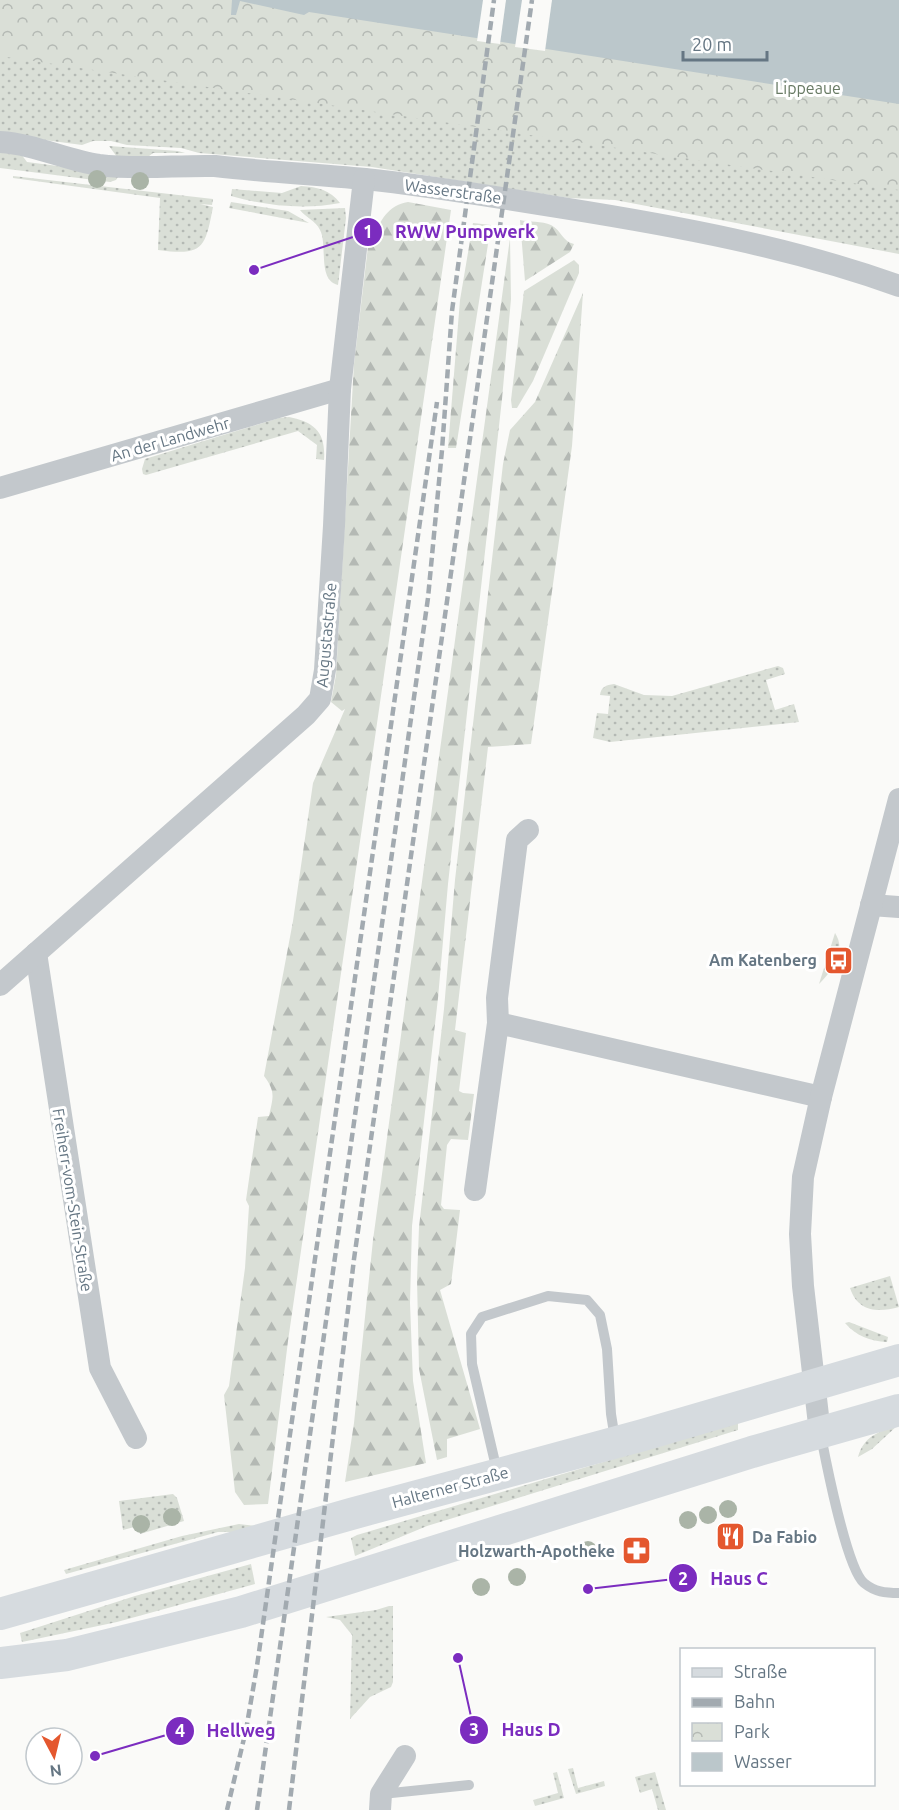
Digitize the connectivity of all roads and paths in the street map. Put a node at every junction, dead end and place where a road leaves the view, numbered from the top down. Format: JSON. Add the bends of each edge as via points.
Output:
{"nodes":[{"id":1,"x":0,"y":142,"type":"edge"},
{"id":2,"x":364,"y":179,"type":"junction"},
{"id":3,"x":899,"y":286,"type":"edge"},
{"id":4,"x":340,"y":389,"type":"junction"},
{"id":5,"x":0,"y":488,"type":"edge"},
{"id":6,"x":899,"y":798,"type":"edge"},
{"id":7,"x":528,"y":830,"type":"dead end"},
{"id":8,"x":871,"y":905,"type":"junction"},
{"id":9,"x":899,"y":907,"type":"edge"},
{"id":10,"x":36,"y":953,"type":"junction"},
{"id":11,"x":0,"y":985,"type":"edge"},
{"id":12,"x":498,"y":1023,"type":"junction"},
{"id":13,"x":821,"y":1097,"type":"junction"},
{"id":14,"x":475,"y":1190,"type":"dead end"},
{"id":15,"x":899,"y":1360,"type":"edge"},
{"id":16,"x":814,"y":1384,"type":"junction"},
{"id":17,"x":899,"y":1410,"type":"edge"},
{"id":18,"x":820,"y":1432,"type":"junction"},
{"id":19,"x":136,"y":1438,"type":"dead end"},
{"id":20,"x":616,"y":1442,"type":"junction"},
{"id":21,"x":498,"y":1474,"type":"junction"},
{"id":22,"x":899,"y":1593,"type":"edge"},
{"id":23,"x":0,"y":1614,"type":"edge"},
{"id":24,"x":0,"y":1663,"type":"edge"},
{"id":25,"x":405,"y":1756,"type":"dead end"},
{"id":26,"x":470,"y":1785,"type":"dead end"},
{"id":27,"x":381,"y":1802,"type":"edge"}],
"edges":[{"from":1,"to":2,"type":"street","name":"Wasserstraße","via":[[99,165],[207,166]]},
{"from":2,"to":3,"type":"street","name":"Wasserstraße","via":[[440,188],[717,235],[811,258]]},
{"from":2,"to":4,"type":"street","name":"Augustastraße"},
{"from":4,"to":5,"type":"street","name":"An der Landwehr"},
{"from":4,"to":10,"type":"street","name":"Augustastraße","via":[[320,699]]},
{"from":6,"to":8,"type":"street"},
{"from":7,"to":12,"type":"street","via":[[517,840],[496,998]]},
{"from":8,"to":9,"type":"street"},
{"from":8,"to":13,"type":"street"},
{"from":10,"to":11,"type":"street","name":"Augustastraße"},
{"from":10,"to":19,"type":"street","name":"Freiherr-vom-Stein-Straße","via":[[100,1368]]},
{"from":12,"to":13,"type":"street"},
{"from":12,"to":14,"type":"street"},
{"from":13,"to":16,"type":"street","via":[[803,1177],[800,1234]]},
{"from":15,"to":16,"type":"main road","name":"Halterner Straße"},
{"from":16,"to":18,"type":"street"},
{"from":16,"to":20,"type":"main road","name":"Halterner Straße"},
{"from":17,"to":18,"type":"main road"},
{"from":18,"to":22,"type":"lane","via":[[852,1565],[862,1582],[880,1593]]},
{"from":18,"to":24,"type":"main road","via":[[241,1612],[67,1655]]},
{"from":20,"to":21,"type":"main road","name":"Halterner Straße"},
{"from":20,"to":21,"type":"lane","via":[[600,1315],[587,1300],[548,1296],[482,1317],[471,1334],[472,1364]]},
{"from":21,"to":23,"type":"main road","name":"Halterner Straße"},
{"from":25,"to":27,"type":"street"},
{"from":26,"to":27,"type":"lane"}]}
